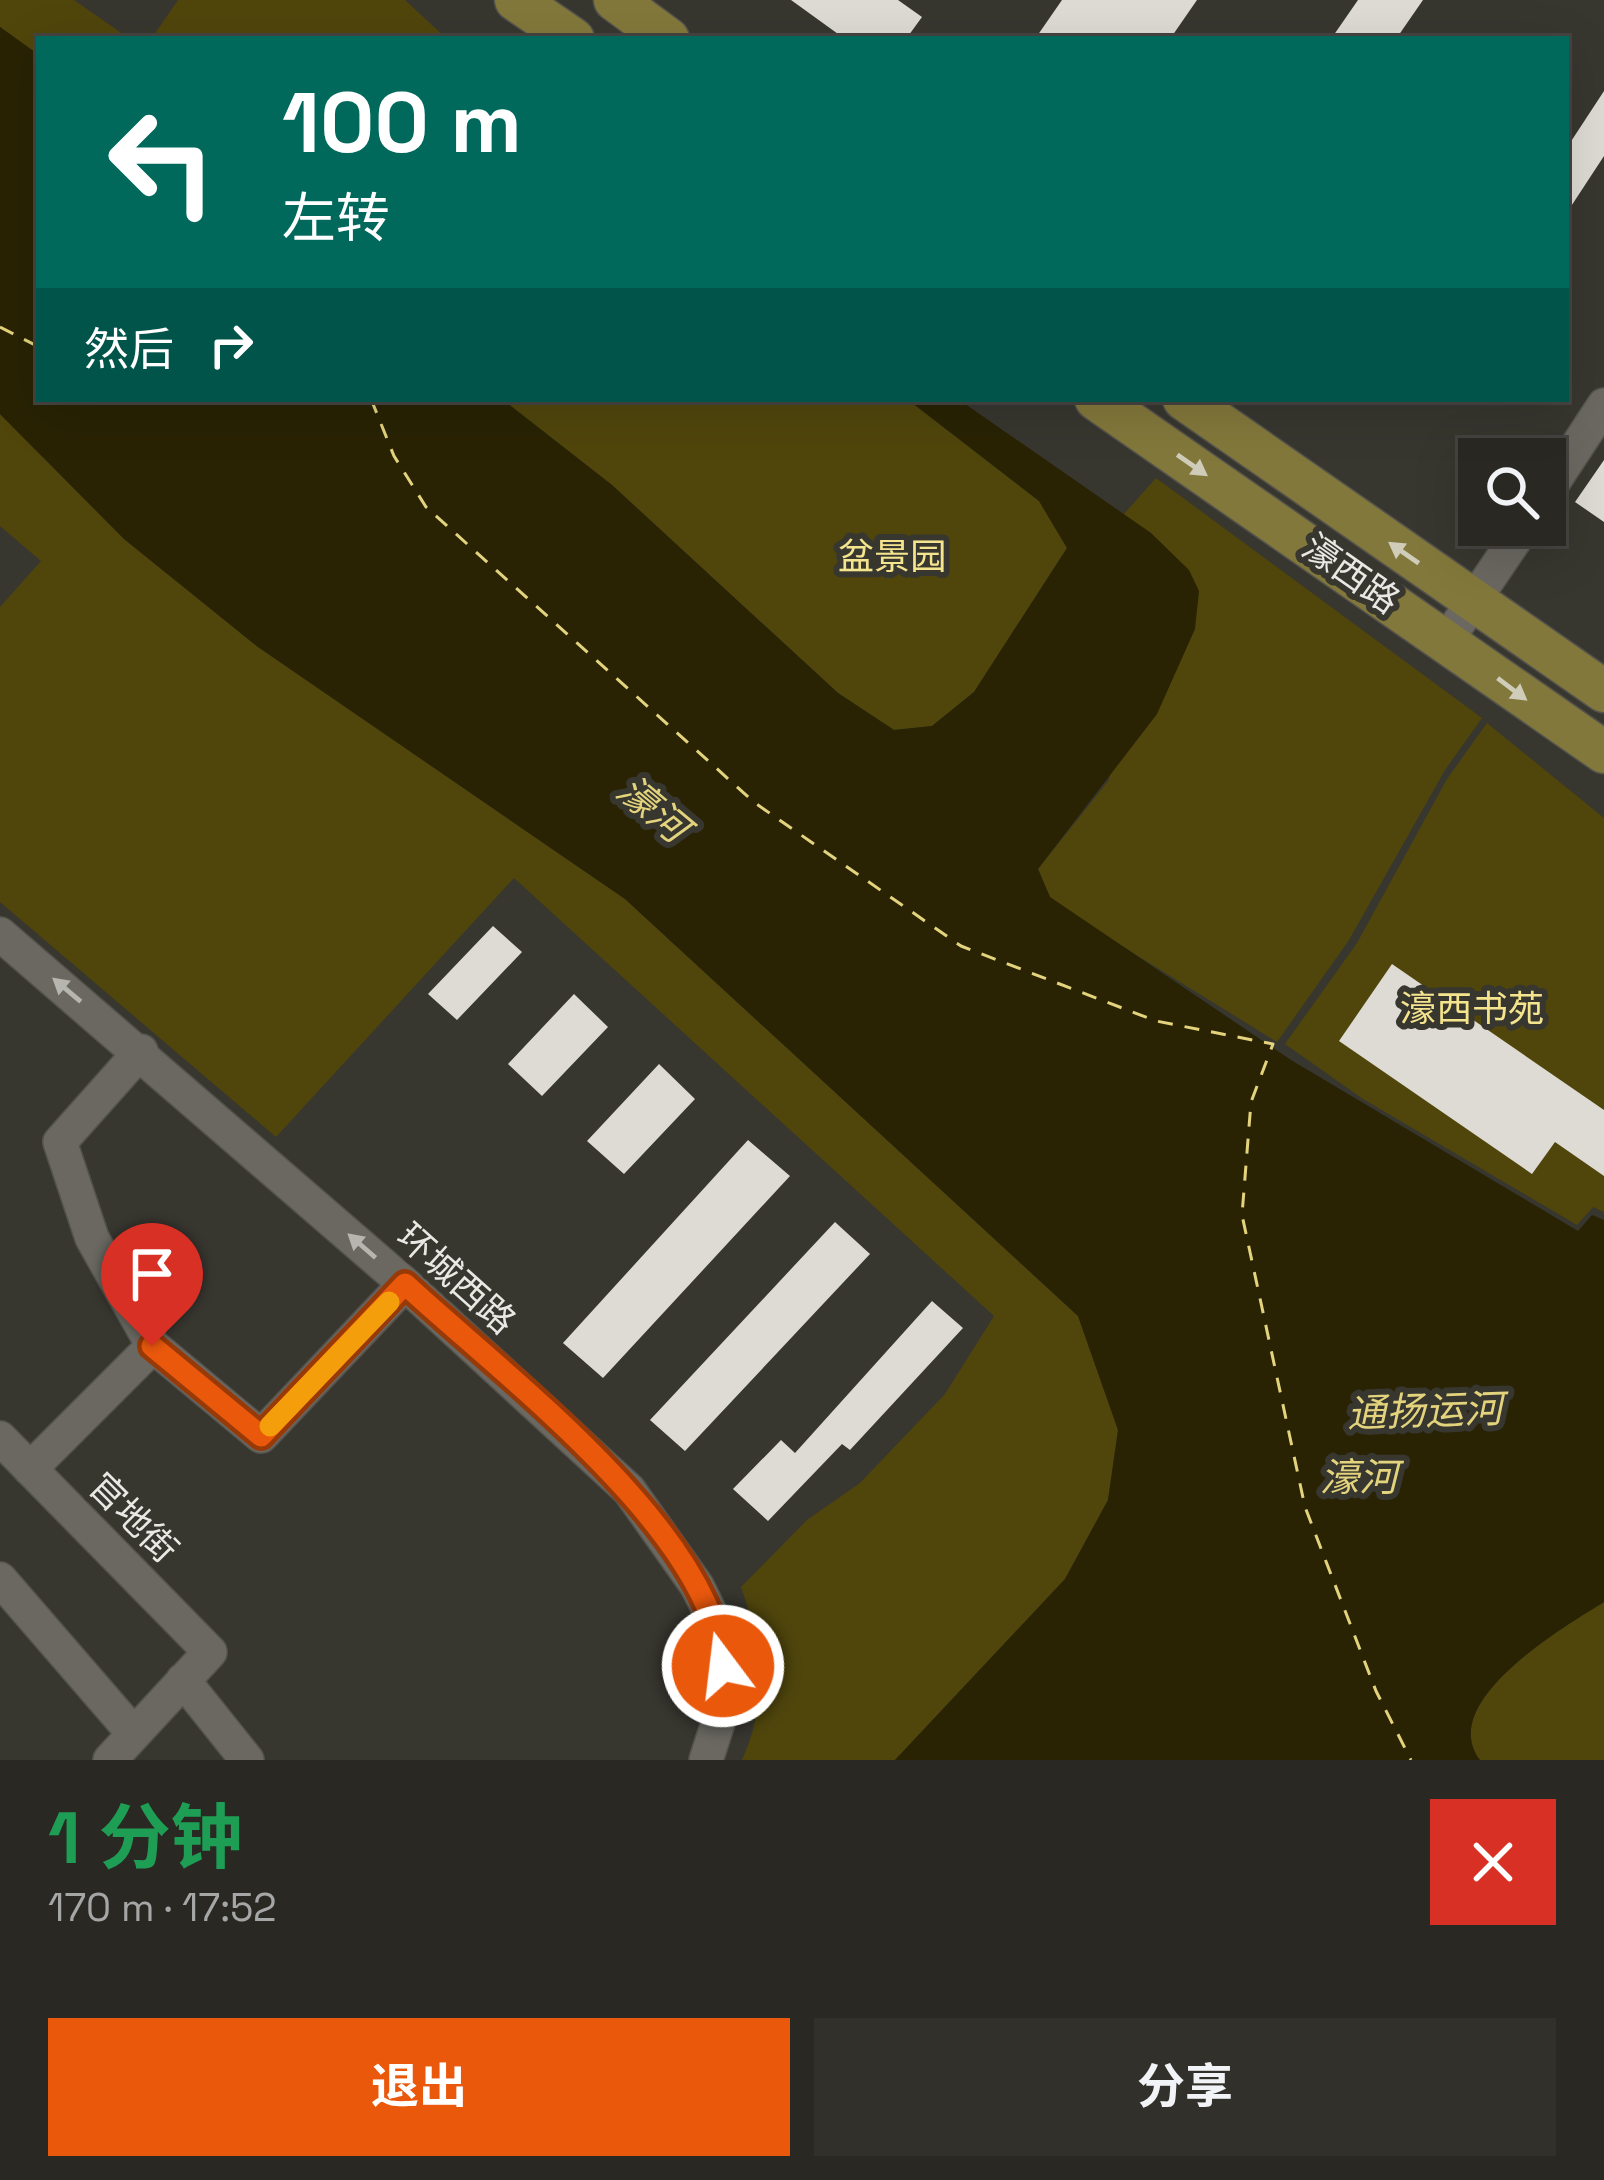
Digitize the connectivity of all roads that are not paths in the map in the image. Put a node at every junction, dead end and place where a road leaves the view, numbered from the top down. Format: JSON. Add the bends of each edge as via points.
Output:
{"nodes":[{"id":1,"x":517,"y":0,"type":"edge"},
{"id":2,"x":615,"y":0,"type":"edge"},
{"id":3,"x":569,"y":36,"type":"edge"},
{"id":4,"x":664,"y":36,"type":"edge"},
{"id":5,"x":1100,"y":402,"type":"edge"},
{"id":6,"x":1188,"y":402,"type":"edge"},
{"id":7,"x":1604,"y":405,"type":"edge"},
{"id":8,"x":1566,"y":463,"type":"edge"},
{"id":9,"x":1511,"y":546,"type":"edge"},
{"id":10,"x":1474,"y":602,"type":"junction"},
{"id":11,"x":1447,"y":640,"type":"junction"},
{"id":12,"x":1604,"y":691,"type":"edge"},
{"id":13,"x":1604,"y":752,"type":"edge"},
{"id":14,"x":0,"y":934,"type":"edge"},
{"id":15,"x":141,"y":1051,"type":"junction"},
{"id":16,"x":405,"y":1284,"type":"junction"},
{"id":17,"x":152,"y":1346,"type":"junction"},
{"id":18,"x":0,"y":1438,"type":"edge"},
{"id":19,"x":30,"y":1469,"type":"junction"},
{"id":20,"x":0,"y":1579,"type":"edge"},
{"id":21,"x":183,"y":1680,"type":"junction"},
{"id":22,"x":134,"y":1734,"type":"junction"},
{"id":23,"x":110,"y":1760,"type":"edge"},
{"id":24,"x":247,"y":1760,"type":"edge"},
{"id":25,"x":706,"y":1760,"type":"edge"}],
"edges":[{"from":1,"to":3,"type":"main road"},
{"from":2,"to":4,"type":"main road"},
{"from":5,"to":11,"type":"main road","name":"濠西路","one_way":true},
{"from":10,"to":6,"type":"main road","name":"濠西路","one_way":true},
{"from":7,"to":8,"type":"street"},
{"from":9,"to":10,"type":"street"},
{"from":10,"to":11,"type":"street"},
{"from":10,"to":12,"type":"main road","name":"濠西路"},
{"from":11,"to":13,"type":"main road","name":"濠西路","one_way":true},
{"from":15,"to":14,"type":"street","name":"环城西路","one_way":true},
{"from":16,"to":15,"type":"street","name":"环城西路","one_way":true},
{"from":15,"to":17,"type":"street","via":[[60,1142],[92,1238]]},
{"from":16,"to":17,"type":"street","via":[[261,1436]]},
{"from":16,"to":25,"type":"street","name":"环城西路","via":[[629,1490],[697,1586],[721,1634],[726,1698]]},
{"from":17,"to":19,"type":"street"},
{"from":18,"to":19,"type":"street","name":"官地街"},
{"from":19,"to":21,"type":"street","name":"官地街","via":[[211,1652]]},
{"from":20,"to":22,"type":"street"},
{"from":21,"to":22,"type":"street"},
{"from":21,"to":24,"type":"street"},
{"from":22,"to":23,"type":"street"}]}
